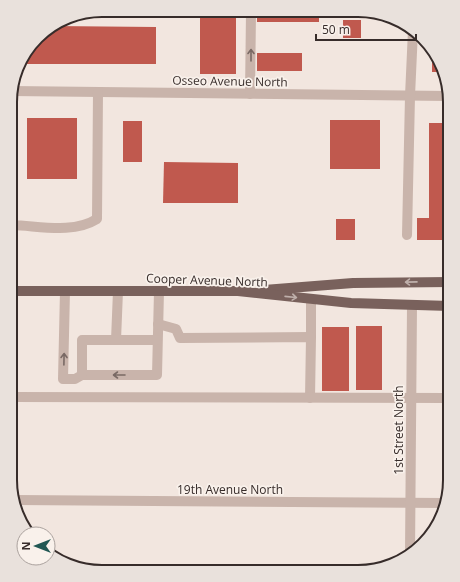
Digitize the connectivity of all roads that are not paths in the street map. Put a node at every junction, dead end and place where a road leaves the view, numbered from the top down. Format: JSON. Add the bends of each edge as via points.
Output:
{"nodes":[{"id":1,"x":251,"y":17,"type":"edge"},
{"id":2,"x":413,"y":37,"type":"edge"},
{"id":3,"x":18,"y":91,"type":"edge"},
{"id":4,"x":98,"y":92,"type":"junction"},
{"id":5,"x":250,"y":94,"type":"junction"},
{"id":6,"x":410,"y":96,"type":"junction"},
{"id":7,"x":442,"y":96,"type":"edge"},
{"id":8,"x":17,"y":225,"type":"edge"},
{"id":9,"x":406,"y":235,"type":"dead end"},
{"id":10,"x":443,"y":282,"type":"edge"},
{"id":11,"x":17,"y":291,"type":"edge"},
{"id":12,"x":65,"y":291,"type":"junction"},
{"id":13,"x":118,"y":291,"type":"junction"},
{"id":14,"x":159,"y":291,"type":"junction"},
{"id":15,"x":238,"y":292,"type":"junction"},
{"id":16,"x":311,"y":299,"type":"junction"},
{"id":17,"x":412,"y":306,"type":"junction"},
{"id":18,"x":443,"y":306,"type":"edge"},
{"id":19,"x":158,"y":324,"type":"junction"},
{"id":20,"x":311,"y":337,"type":"junction"},
{"id":21,"x":116,"y":340,"type":"junction"},
{"id":22,"x":157,"y":340,"type":"junction"},
{"id":23,"x":82,"y":375,"type":"junction"},
{"id":24,"x":17,"y":397,"type":"edge"},
{"id":25,"x":310,"y":398,"type":"junction"},
{"id":26,"x":411,"y":398,"type":"junction"},
{"id":27,"x":443,"y":398,"type":"edge"},
{"id":28,"x":20,"y":500,"type":"edge"},
{"id":29,"x":410,"y":503,"type":"junction"},
{"id":30,"x":439,"y":503,"type":"edge"},
{"id":31,"x":410,"y":547,"type":"edge"}],
"edges":[{"from":5,"to":1,"type":"street","one_way":true},
{"from":2,"to":6,"type":"street"},
{"from":3,"to":4,"type":"street","name":"Osseo Avenue North"},
{"from":4,"to":5,"type":"street","name":"Osseo Avenue North"},
{"from":4,"to":8,"type":"street","via":[[97,219],[87,225],[67,228]]},
{"from":5,"to":6,"type":"street","name":"Osseo Avenue North"},
{"from":6,"to":7,"type":"street","name":"Osseo Avenue North"},
{"from":6,"to":9,"type":"street"},
{"from":10,"to":15,"type":"main road","one_way":true,"via":[[353,283]]},
{"from":11,"to":12,"type":"main road","name":"Cooper Avenue North"},
{"from":12,"to":13,"type":"main road","name":"Cooper Avenue North"},
{"from":23,"to":12,"type":"street","one_way":true,"via":[[76,379],[63,379]]},
{"from":13,"to":14,"type":"main road","name":"Cooper Avenue North"},
{"from":13,"to":21,"type":"street"},
{"from":14,"to":15,"type":"main road","name":"Cooper Avenue North"},
{"from":14,"to":19,"type":"street"},
{"from":15,"to":16,"type":"main road","name":"Cooper Avenue North","one_way":true},
{"from":16,"to":17,"type":"main road","name":"Cooper Avenue North"},
{"from":16,"to":20,"type":"street"},
{"from":17,"to":18,"type":"main road","name":"Cooper Avenue North"},
{"from":17,"to":26,"type":"street","name":"1st Street North"},
{"from":19,"to":20,"type":"street","via":[[176,329],[180,338]]},
{"from":19,"to":22,"type":"street"},
{"from":20,"to":25,"type":"street"},
{"from":21,"to":22,"type":"street"},
{"from":21,"to":23,"type":"street","via":[[82,340]]},
{"from":22,"to":23,"type":"street","one_way":true,"via":[[157,375]]},
{"from":24,"to":25,"type":"street"},
{"from":25,"to":26,"type":"street"},
{"from":26,"to":27,"type":"street"},
{"from":26,"to":29,"type":"street","name":"1st Street North"},
{"from":28,"to":29,"type":"street","name":"19th Avenue North"},
{"from":29,"to":30,"type":"street","name":"19th Avenue North"},
{"from":29,"to":31,"type":"street","name":"1st Street North"}]}
